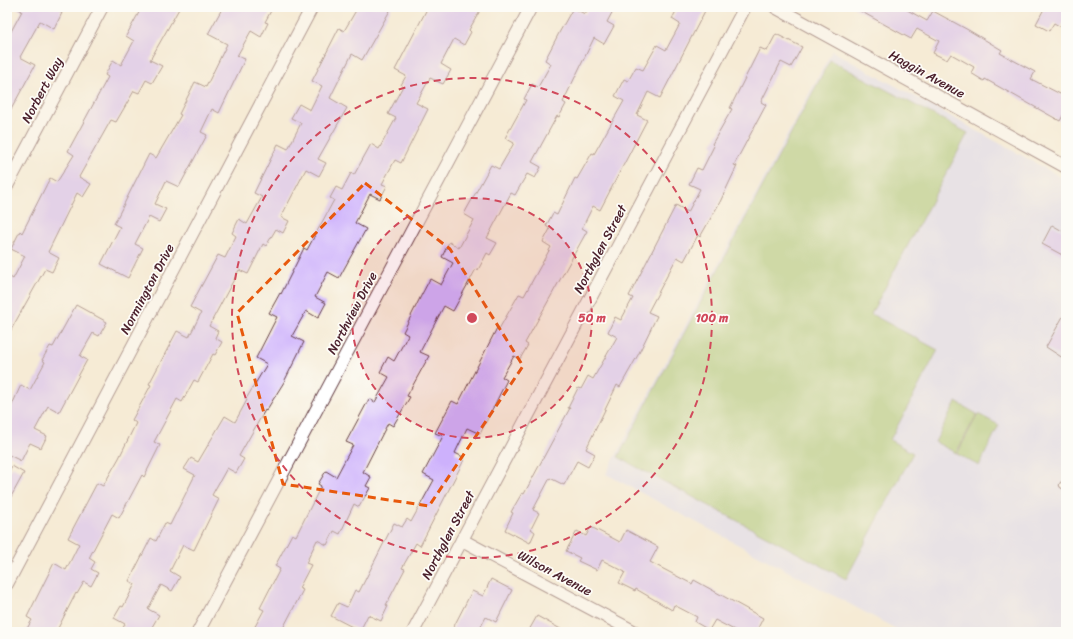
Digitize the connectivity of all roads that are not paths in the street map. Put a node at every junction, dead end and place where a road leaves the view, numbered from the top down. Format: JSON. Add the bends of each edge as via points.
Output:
{"nodes":[{"id":1,"x":102,"y":7,"type":"edge"},
{"id":2,"x":312,"y":7,"type":"edge"},
{"id":3,"x":531,"y":7,"type":"edge"},
{"id":4,"x":745,"y":7,"type":"edge"},
{"id":5,"x":775,"y":7,"type":"edge"},
{"id":6,"x":1066,"y":167,"type":"edge"},
{"id":7,"x":7,"y":186,"type":"edge"},
{"id":8,"x":462,"y":540,"type":"junction"},
{"id":9,"x":7,"y":584,"type":"edge"},
{"id":10,"x":198,"y":632,"type":"edge"},
{"id":11,"x":412,"y":632,"type":"edge"},
{"id":12,"x":635,"y":632,"type":"edge"}],
"edges":[{"from":1,"to":7,"type":"street","name":"Norbert Way"},
{"from":2,"to":9,"type":"street","name":"Normington Drive"},
{"from":3,"to":10,"type":"street","name":"Northview Drive"},
{"from":4,"to":8,"type":"street","name":"Northglen Street"},
{"from":5,"to":6,"type":"street","name":"Haggin Avenue"},
{"from":8,"to":11,"type":"street","name":"Northglen Street"},
{"from":8,"to":12,"type":"street","name":"Wilson Avenue"}]}
